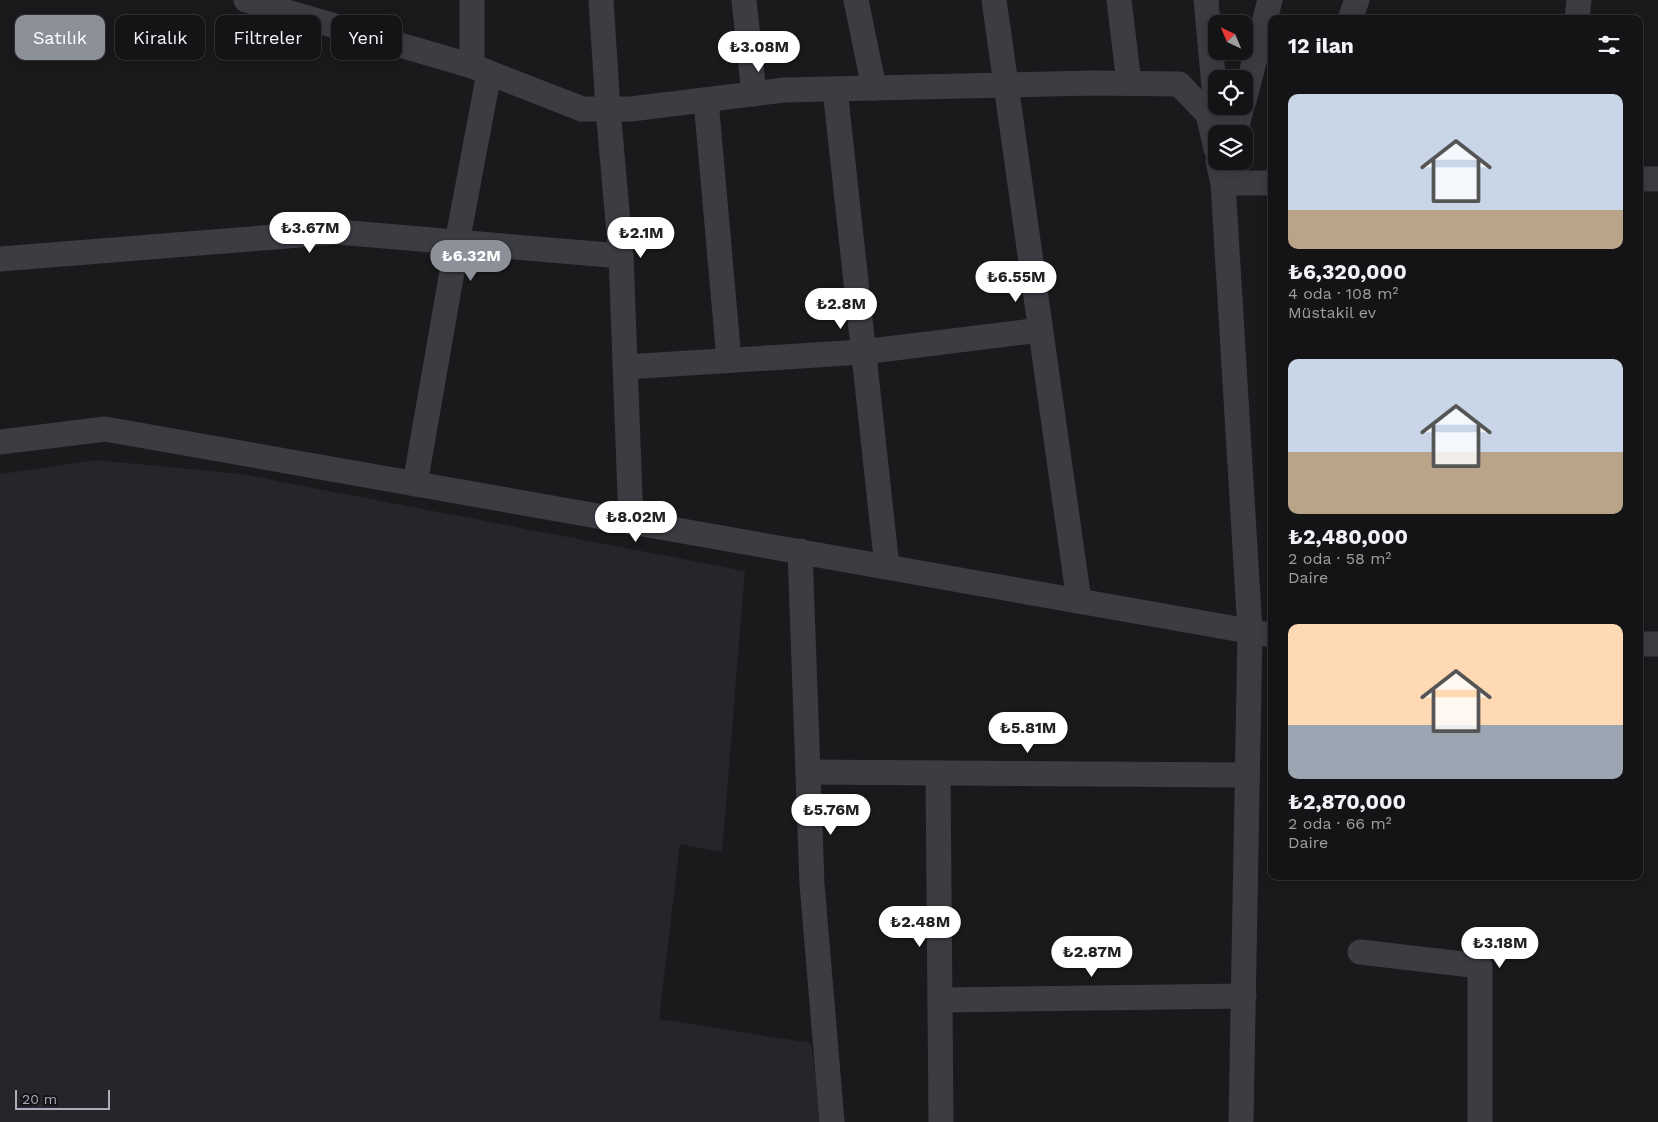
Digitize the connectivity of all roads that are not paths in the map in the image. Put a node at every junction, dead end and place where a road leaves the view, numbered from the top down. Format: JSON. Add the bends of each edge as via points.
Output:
{"nodes":[{"id":1,"x":246,"y":0,"type":"edge"},
{"id":2,"x":472,"y":0,"type":"edge"},
{"id":3,"x":601,"y":0,"type":"edge"},
{"id":4,"x":744,"y":0,"type":"edge"},
{"id":5,"x":856,"y":0,"type":"edge"},
{"id":6,"x":994,"y":0,"type":"edge"},
{"id":7,"x":1119,"y":0,"type":"edge"},
{"id":8,"x":1206,"y":0,"type":"edge"},
{"id":9,"x":1270,"y":0,"type":"edge"},
{"id":10,"x":1357,"y":0,"type":"edge"},
{"id":11,"x":1579,"y":0,"type":"edge"},
{"id":12,"x":1268,"y":15,"type":"edge"},
{"id":13,"x":1351,"y":15,"type":"edge"},
{"id":14,"x":1577,"y":15,"type":"edge"},
{"id":15,"x":1268,"y":17,"type":"edge"},
{"id":16,"x":1263,"y":60,"type":"edge"},
{"id":17,"x":480,"y":70,"type":"junction"},
{"id":18,"x":1253,"y":82,"type":"edge"},
{"id":19,"x":1129,"y":83,"type":"junction"},
{"id":20,"x":1005,"y":85,"type":"junction"},
{"id":21,"x":874,"y":88,"type":"junction"},
{"id":22,"x":835,"y":89,"type":"junction"},
{"id":23,"x":754,"y":94,"type":"junction"},
{"id":24,"x":706,"y":100,"type":"junction"},
{"id":25,"x":608,"y":109,"type":"junction"},
{"id":26,"x":1211,"y":125,"type":"edge"},
{"id":27,"x":1217,"y":125,"type":"edge"},
{"id":28,"x":1222,"y":170,"type":"edge"},
{"id":29,"x":1231,"y":170,"type":"edge"},
{"id":30,"x":1658,"y":179,"type":"edge"},
{"id":31,"x":1643,"y":180,"type":"edge"},
{"id":32,"x":1268,"y":182,"type":"edge"},
{"id":33,"x":457,"y":243,"type":"junction"},
{"id":34,"x":621,"y":256,"type":"junction"},
{"id":35,"x":0,"y":259,"type":"edge"},
{"id":36,"x":1040,"y":330,"type":"junction"},
{"id":37,"x":864,"y":352,"type":"junction"},
{"id":38,"x":730,"y":360,"type":"junction"},
{"id":39,"x":625,"y":367,"type":"junction"},
{"id":40,"x":0,"y":442,"type":"edge"},
{"id":41,"x":416,"y":484,"type":"junction"},
{"id":42,"x":631,"y":522,"type":"junction"},
{"id":43,"x":800,"y":552,"type":"junction"},
{"id":44,"x":887,"y":567,"type":"junction"},
{"id":45,"x":1079,"y":600,"type":"junction"},
{"id":46,"x":1261,"y":633,"type":"edge"},
{"id":47,"x":1643,"y":644,"type":"edge"},
{"id":48,"x":1658,"y":644,"type":"edge"},
{"id":49,"x":808,"y":772,"type":"junction"},
{"id":50,"x":938,"y":773,"type":"junction"},
{"id":51,"x":1248,"y":775,"type":"junction"},
{"id":52,"x":1360,"y":952,"type":"dead end"},
{"id":53,"x":1244,"y":996,"type":"junction"},
{"id":54,"x":940,"y":1000,"type":"junction"},
{"id":55,"x":832,"y":1122,"type":"edge"},
{"id":56,"x":941,"y":1122,"type":"edge"},
{"id":57,"x":1242,"y":1122,"type":"edge"},
{"id":58,"x":1480,"y":1122,"type":"edge"}],
"edges":[{"from":1,"to":17,"type":"street"},
{"from":2,"to":17,"type":"street"},
{"from":3,"to":25,"type":"street"},
{"from":4,"to":23,"type":"street"},
{"from":5,"to":21,"type":"street"},
{"from":6,"to":20,"type":"street"},
{"from":7,"to":19,"type":"street"},
{"from":8,"to":27,"type":"street"},
{"from":9,"to":12,"type":"street"},
{"from":10,"to":13,"type":"street"},
{"from":11,"to":14,"type":"street"},
{"from":15,"to":16,"type":"street"},
{"from":16,"to":18,"type":"street"},
{"from":17,"to":25,"type":"street","via":[[582,110]]},
{"from":17,"to":33,"type":"street"},
{"from":19,"to":20,"type":"street"},
{"from":19,"to":26,"type":"street","via":[[1180,84],[1208,114]]},
{"from":20,"to":21,"type":"street"},
{"from":20,"to":36,"type":"street"},
{"from":21,"to":22,"type":"street"},
{"from":22,"to":23,"type":"street"},
{"from":22,"to":37,"type":"street"},
{"from":23,"to":24,"type":"street"},
{"from":24,"to":25,"type":"street"},
{"from":24,"to":38,"type":"street"},
{"from":25,"to":34,"type":"street"},
{"from":28,"to":46,"type":"street"},
{"from":29,"to":32,"type":"street"},
{"from":30,"to":31,"type":"street"},
{"from":33,"to":34,"type":"street"},
{"from":33,"to":35,"type":"street","via":[[337,232]]},
{"from":33,"to":41,"type":"street"},
{"from":34,"to":39,"type":"street"},
{"from":36,"to":37,"type":"street"},
{"from":36,"to":45,"type":"street"},
{"from":37,"to":38,"type":"street"},
{"from":37,"to":44,"type":"street"},
{"from":38,"to":39,"type":"street"},
{"from":39,"to":42,"type":"street"},
{"from":40,"to":41,"type":"street","via":[[105,428]]},
{"from":41,"to":42,"type":"street"},
{"from":42,"to":43,"type":"street"},
{"from":43,"to":44,"type":"street"},
{"from":43,"to":49,"type":"street"},
{"from":44,"to":45,"type":"street"},
{"from":45,"to":46,"type":"street"},
{"from":46,"to":51,"type":"street"},
{"from":47,"to":48,"type":"street"},
{"from":49,"to":50,"type":"street"},
{"from":49,"to":55,"type":"street","via":[[812,884]]},
{"from":50,"to":51,"type":"street"},
{"from":50,"to":54,"type":"street"},
{"from":51,"to":53,"type":"street"},
{"from":52,"to":58,"type":"street","via":[[1480,966]]},
{"from":53,"to":54,"type":"street"},
{"from":53,"to":57,"type":"street"},
{"from":54,"to":56,"type":"street"}]}
